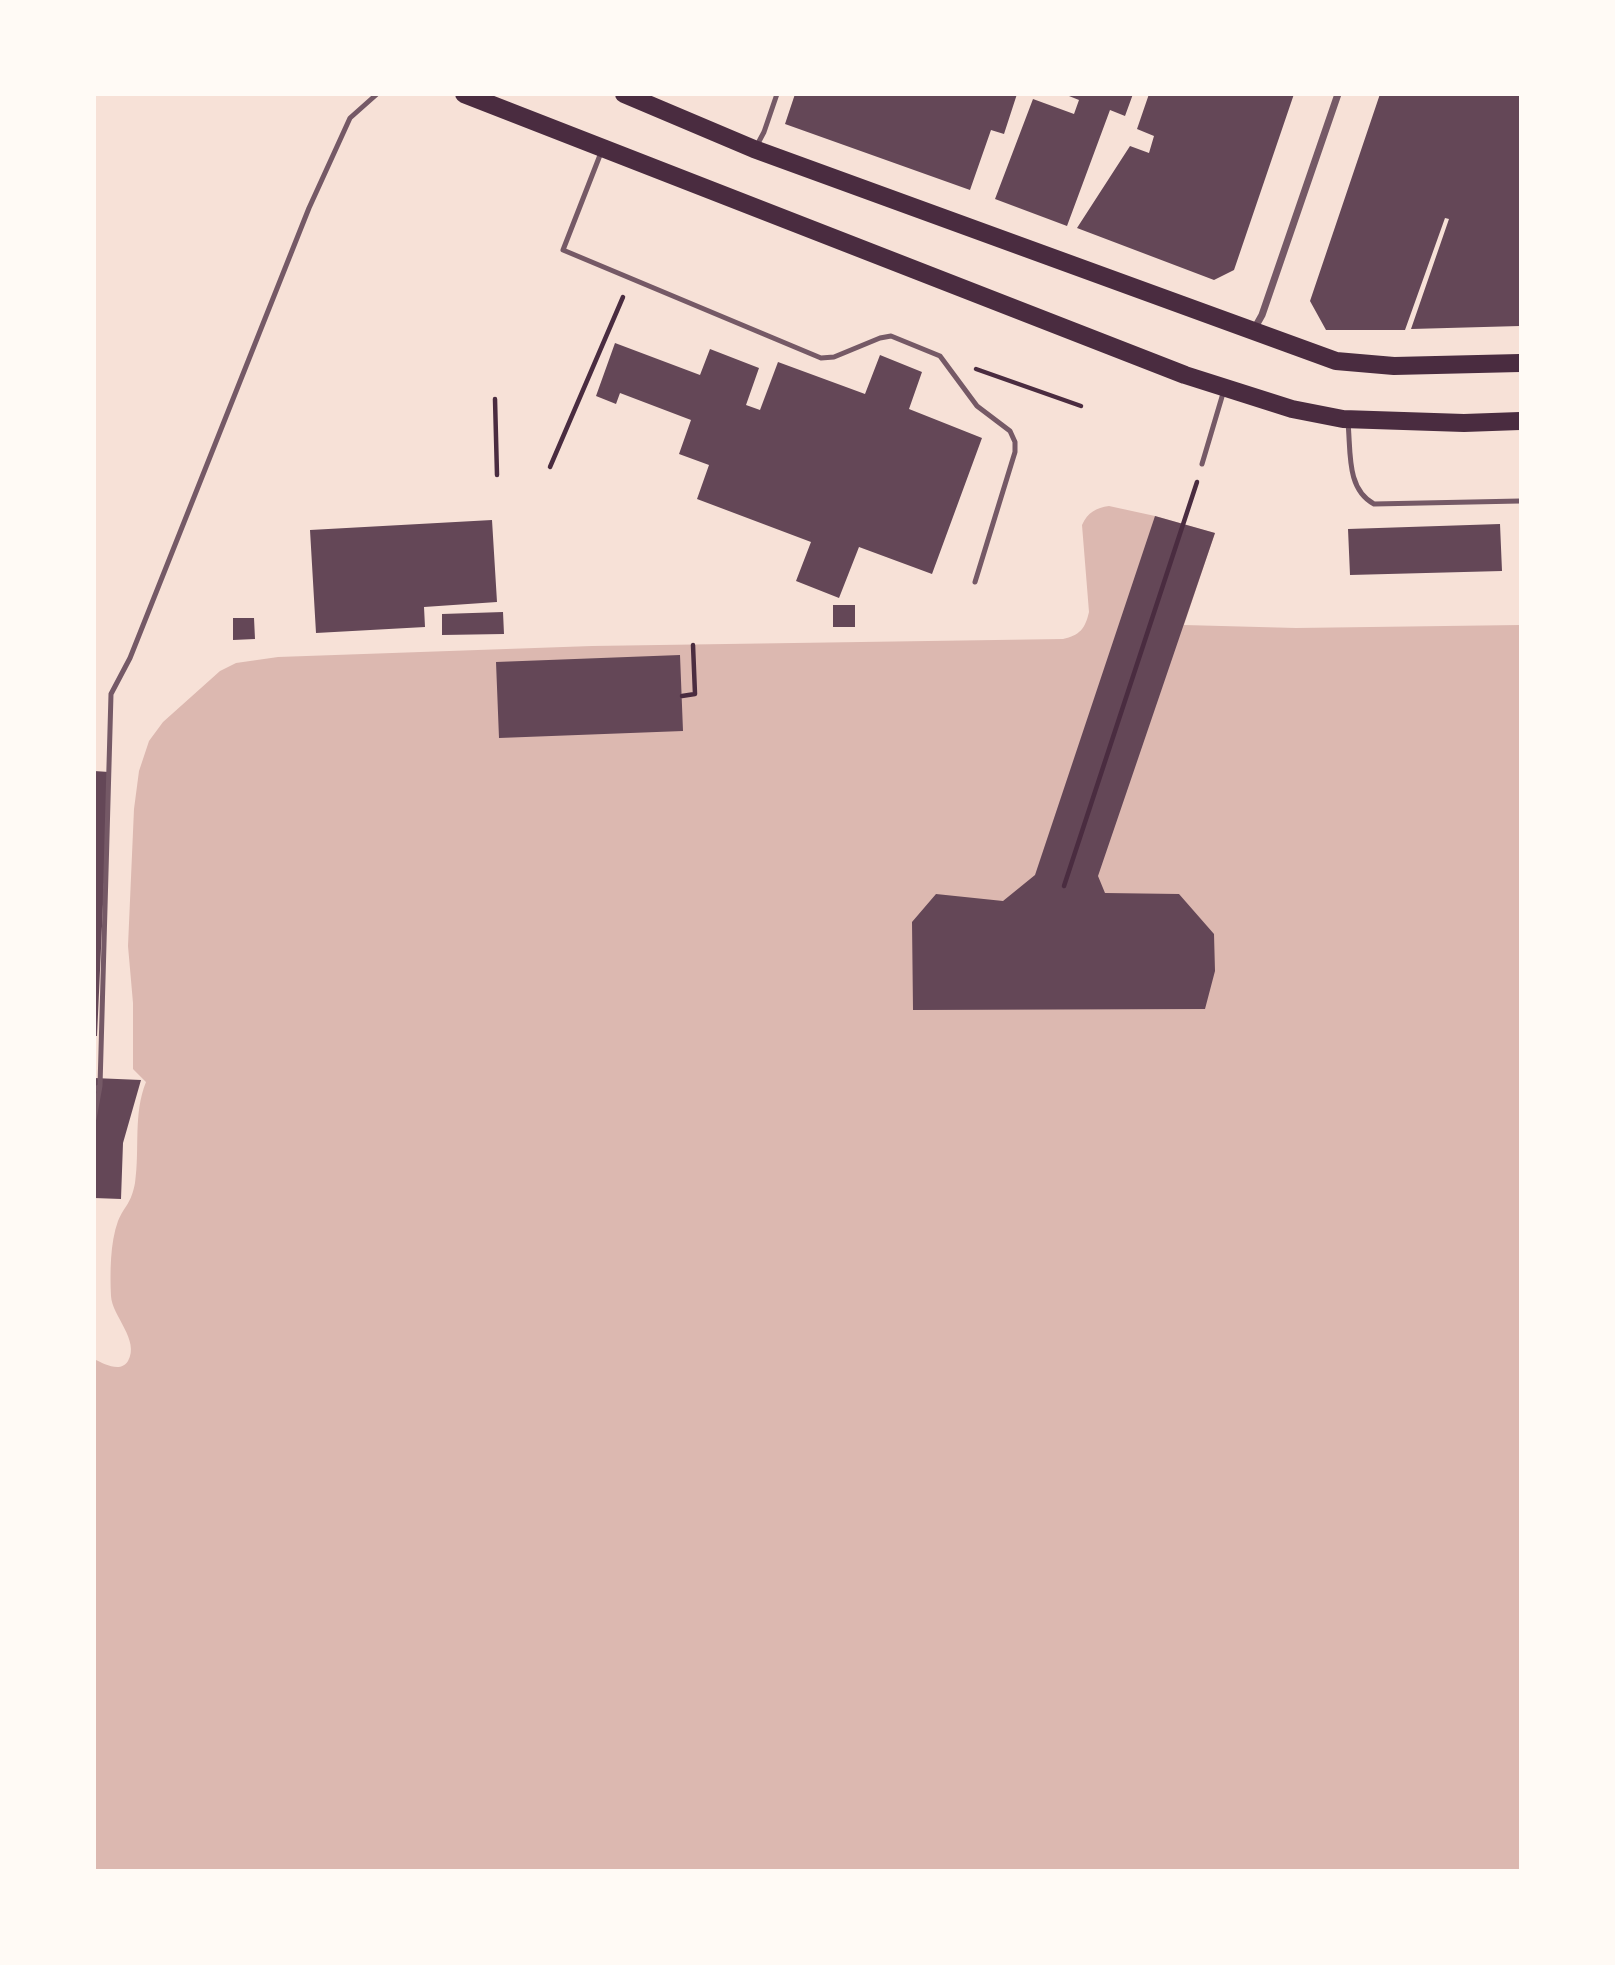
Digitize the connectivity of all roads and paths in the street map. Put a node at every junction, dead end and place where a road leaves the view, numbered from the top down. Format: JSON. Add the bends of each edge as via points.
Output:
{"nodes":[{"id":1,"x":377,"y":94,"type":"edge"},
{"id":2,"x":464,"y":94,"type":"edge"},
{"id":3,"x":624,"y":94,"type":"edge"},
{"id":4,"x":777,"y":94,"type":"edge"},
{"id":5,"x":1338,"y":94,"type":"edge"},
{"id":6,"x":644,"y":98,"type":"edge"},
{"id":7,"x":603,"y":148,"type":"junction"},
{"id":8,"x":754,"y":149,"type":"junction"},
{"id":9,"x":631,"y":279,"type":"junction"},
{"id":10,"x":1253,"y":331,"type":"junction"},
{"id":11,"x":940,"y":356,"type":"junction"},
{"id":12,"x":1521,"y":363,"type":"edge"},
{"id":13,"x":1225,"y":389,"type":"junction"},
{"id":14,"x":495,"y":399,"type":"dead end"},
{"id":15,"x":1081,"y":406,"type":"dead end"},
{"id":16,"x":1348,"y":419,"type":"junction"},
{"id":17,"x":1521,"y":421,"type":"edge"},
{"id":18,"x":1202,"y":464,"type":"joint"},
{"id":19,"x":550,"y":467,"type":"dead end"},
{"id":20,"x":497,"y":475,"type":"dead end"},
{"id":21,"x":1521,"y":501,"type":"edge"},
{"id":22,"x":975,"y":582,"type":"dead end"},
{"id":23,"x":692,"y":645,"type":"dead end"},
{"id":24,"x":682,"y":696,"type":"dead end"},
{"id":25,"x":1064,"y":886,"type":"dead end"},
{"id":26,"x":97,"y":1088,"type":"edge"},
{"id":27,"x":94,"y":1119,"type":"edge"}],
"edges":[{"from":1,"to":26,"type":"lane","via":[[350,118],[309,208],[131,658],[111,694]]},
{"from":2,"to":7,"type":"main road"},
{"from":3,"to":6,"type":"main road"},
{"from":4,"to":8,"type":"lane"},
{"from":5,"to":10,"type":"street"},
{"from":6,"to":8,"type":"main road"},
{"from":7,"to":9,"type":"lane","via":[[563,250]]},
{"from":7,"to":13,"type":"main road"},
{"from":8,"to":10,"type":"main road"},
{"from":9,"to":11,"type":"lane","via":[[821,358],[834,358],[891,336]]},
{"from":9,"to":19,"type":"path"},
{"from":10,"to":12,"type":"main road","via":[[1336,361],[1394,366]]},
{"from":11,"to":15,"type":"path"},
{"from":11,"to":22,"type":"lane","via":[[977,406],[1010,431],[1015,442]]},
{"from":13,"to":16,"type":"main road","via":[[1292,409]]},
{"from":13,"to":18,"type":"lane"},
{"from":14,"to":20,"type":"path"},
{"from":16,"to":17,"type":"main road"},
{"from":16,"to":21,"type":"lane","via":[[1355,486],[1374,504]]},
{"from":18,"to":25,"type":"path"},
{"from":23,"to":24,"type":"path","via":[[695,694]]},
{"from":26,"to":27,"type":"lane"}]}
